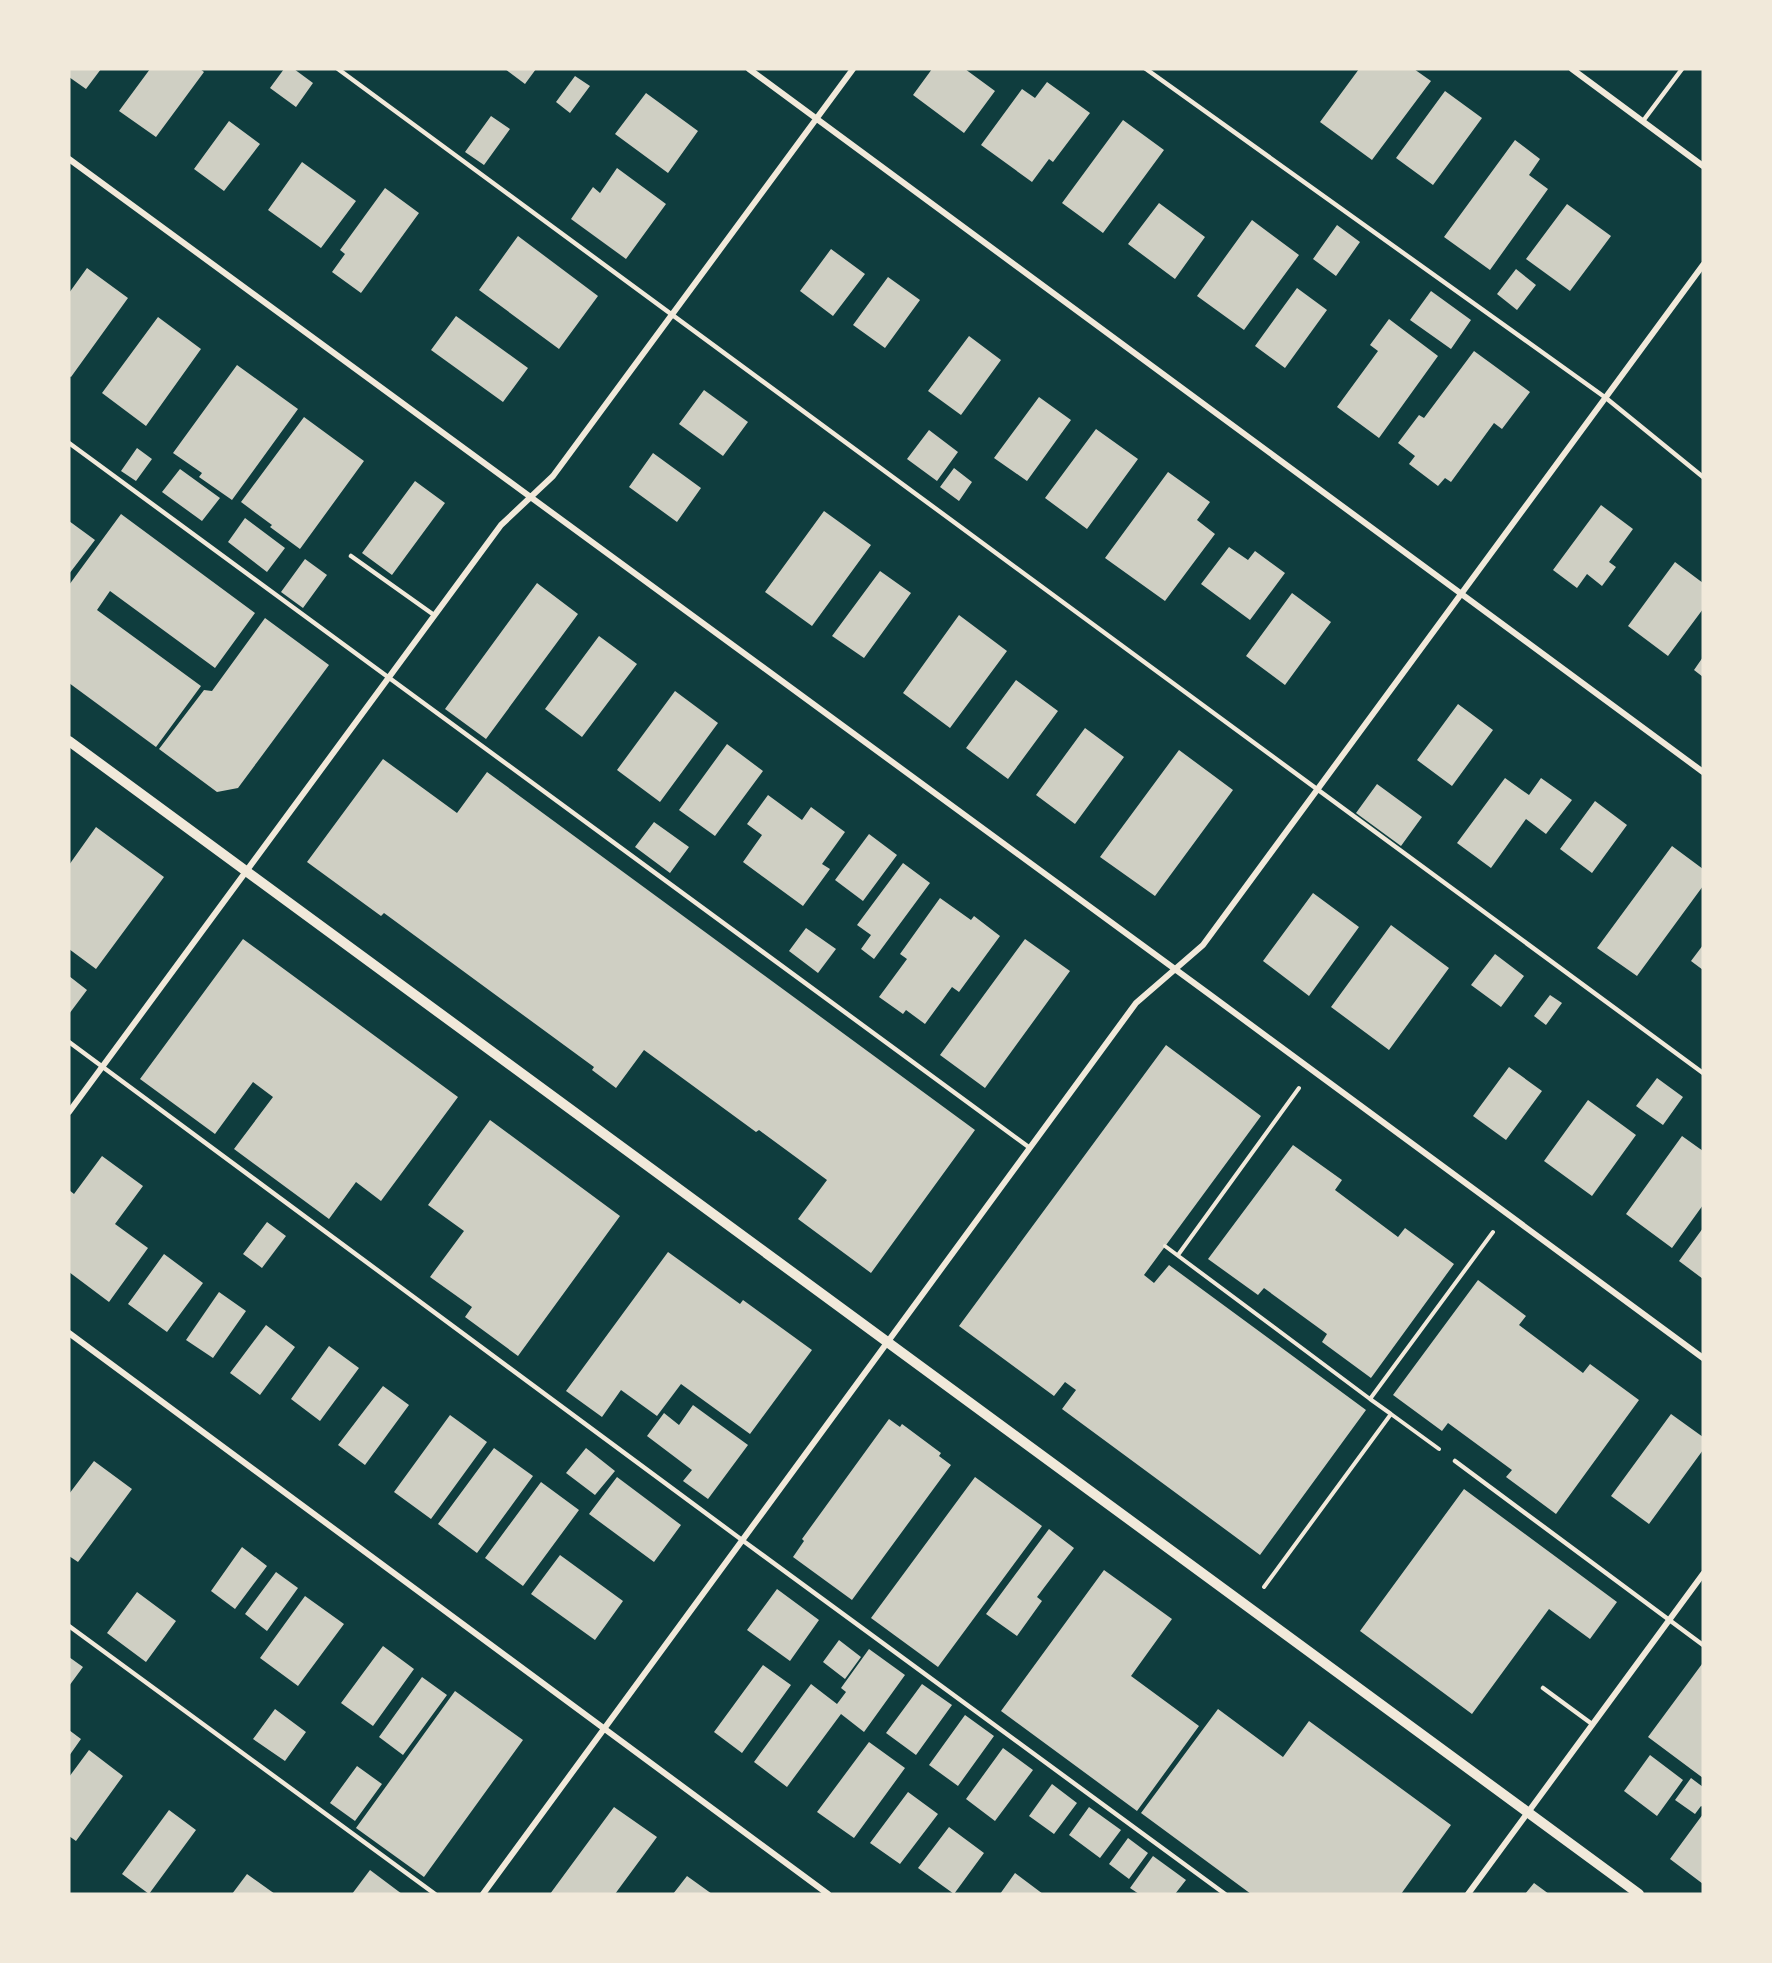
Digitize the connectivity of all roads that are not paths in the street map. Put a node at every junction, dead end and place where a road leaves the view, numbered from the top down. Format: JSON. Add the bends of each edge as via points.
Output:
{"nodes":[{"id":1,"x":338,"y":69,"type":"edge"},
{"id":2,"x":749,"y":69,"type":"edge"},
{"id":3,"x":853,"y":69,"type":"edge"},
{"id":4,"x":1146,"y":69,"type":"edge"},
{"id":5,"x":1572,"y":69,"type":"edge"},
{"id":6,"x":1682,"y":69,"type":"edge"},
{"id":7,"x":816,"y":118,"type":"junction"},
{"id":8,"x":1643,"y":121,"type":"junction"},
{"id":9,"x":69,"y":159,"type":"edge"},
{"id":10,"x":1703,"y":166,"type":"edge"},
{"id":11,"x":1703,"y":265,"type":"edge"},
{"id":12,"x":670,"y":316,"type":"junction"},
{"id":13,"x":1606,"y":398,"type":"junction"},
{"id":14,"x":69,"y":443,"type":"edge"},
{"id":15,"x":1703,"y":477,"type":"edge"},
{"id":16,"x":531,"y":497,"type":"junction"},
{"id":17,"x":351,"y":556,"type":"dead end"},
{"id":18,"x":1462,"y":593,"type":"junction"},
{"id":19,"x":434,"y":615,"type":"junction"},
{"id":20,"x":389,"y":677,"type":"junction"},
{"id":21,"x":69,"y":741,"type":"edge"},
{"id":22,"x":1703,"y":772,"type":"edge"},
{"id":23,"x":1318,"y":789,"type":"junction"},
{"id":24,"x":246,"y":871,"type":"junction"},
{"id":25,"x":1174,"y":969,"type":"junction"},
{"id":26,"x":69,"y":1042,"type":"edge"},
{"id":27,"x":102,"y":1066,"type":"junction"},
{"id":28,"x":1703,"y":1072,"type":"edge"},
{"id":29,"x":69,"y":1112,"type":"edge"},
{"id":30,"x":1030,"y":1148,"type":"junction"},
{"id":31,"x":69,"y":1333,"type":"edge"},
{"id":32,"x":888,"y":1342,"type":"junction"},
{"id":33,"x":1703,"y":1358,"type":"edge"},
{"id":34,"x":1455,"y":1461,"type":"road end"},
{"id":35,"x":742,"y":1540,"type":"junction"},
{"id":36,"x":1703,"y":1574,"type":"edge"},
{"id":37,"x":1669,"y":1620,"type":"junction"},
{"id":38,"x":69,"y":1626,"type":"edge"},
{"id":39,"x":1703,"y":1645,"type":"edge"},
{"id":40,"x":1543,"y":1688,"type":"dead end"},
{"id":41,"x":1592,"y":1724,"type":"junction"},
{"id":42,"x":604,"y":1728,"type":"junction"},
{"id":43,"x":1528,"y":1812,"type":"junction"},
{"id":44,"x":435,"y":1894,"type":"edge"},
{"id":45,"x":483,"y":1894,"type":"edge"},
{"id":46,"x":828,"y":1894,"type":"edge"},
{"id":47,"x":1225,"y":1894,"type":"edge"},
{"id":48,"x":1468,"y":1894,"type":"edge"},
{"id":49,"x":1639,"y":1894,"type":"edge"}],
"edges":[{"from":1,"to":12,"type":"lane"},
{"from":2,"to":7,"type":"street"},
{"from":3,"to":7,"type":"street"},
{"from":4,"to":13,"type":"lane"},
{"from":5,"to":8,"type":"street"},
{"from":6,"to":8,"type":"lane"},
{"from":7,"to":12,"type":"street"},
{"from":7,"to":18,"type":"street"},
{"from":8,"to":10,"type":"street"},
{"from":9,"to":16,"type":"street"},
{"from":11,"to":13,"type":"street"},
{"from":12,"to":16,"type":"street","via":[[553,476]]},
{"from":12,"to":23,"type":"lane"},
{"from":13,"to":15,"type":"lane"},
{"from":13,"to":18,"type":"street"},
{"from":14,"to":20,"type":"lane"},
{"from":16,"to":19,"type":"street","via":[[501,525]]},
{"from":16,"to":25,"type":"street"},
{"from":17,"to":19,"type":"lane"},
{"from":18,"to":22,"type":"street"},
{"from":18,"to":23,"type":"street"},
{"from":19,"to":20,"type":"street"},
{"from":20,"to":24,"type":"street"},
{"from":20,"to":30,"type":"lane"},
{"from":21,"to":24,"type":"street"},
{"from":23,"to":25,"type":"street","via":[[1203,945]]},
{"from":23,"to":28,"type":"lane"},
{"from":24,"to":27,"type":"street"},
{"from":24,"to":32,"type":"street"},
{"from":25,"to":30,"type":"street","via":[[1136,1003]]},
{"from":25,"to":33,"type":"street"},
{"from":26,"to":27,"type":"lane"},
{"from":27,"to":29,"type":"street"},
{"from":27,"to":35,"type":"lane"},
{"from":30,"to":32,"type":"street"},
{"from":31,"to":42,"type":"street"},
{"from":32,"to":35,"type":"street"},
{"from":32,"to":43,"type":"street"},
{"from":34,"to":37,"type":"lane"},
{"from":35,"to":42,"type":"street"},
{"from":35,"to":47,"type":"lane"},
{"from":36,"to":37,"type":"street"},
{"from":37,"to":39,"type":"lane"},
{"from":37,"to":41,"type":"street"},
{"from":38,"to":44,"type":"lane"},
{"from":40,"to":41,"type":"lane"},
{"from":41,"to":43,"type":"street"},
{"from":42,"to":45,"type":"street"},
{"from":42,"to":46,"type":"street"},
{"from":43,"to":48,"type":"street"},
{"from":43,"to":49,"type":"street"}]}
